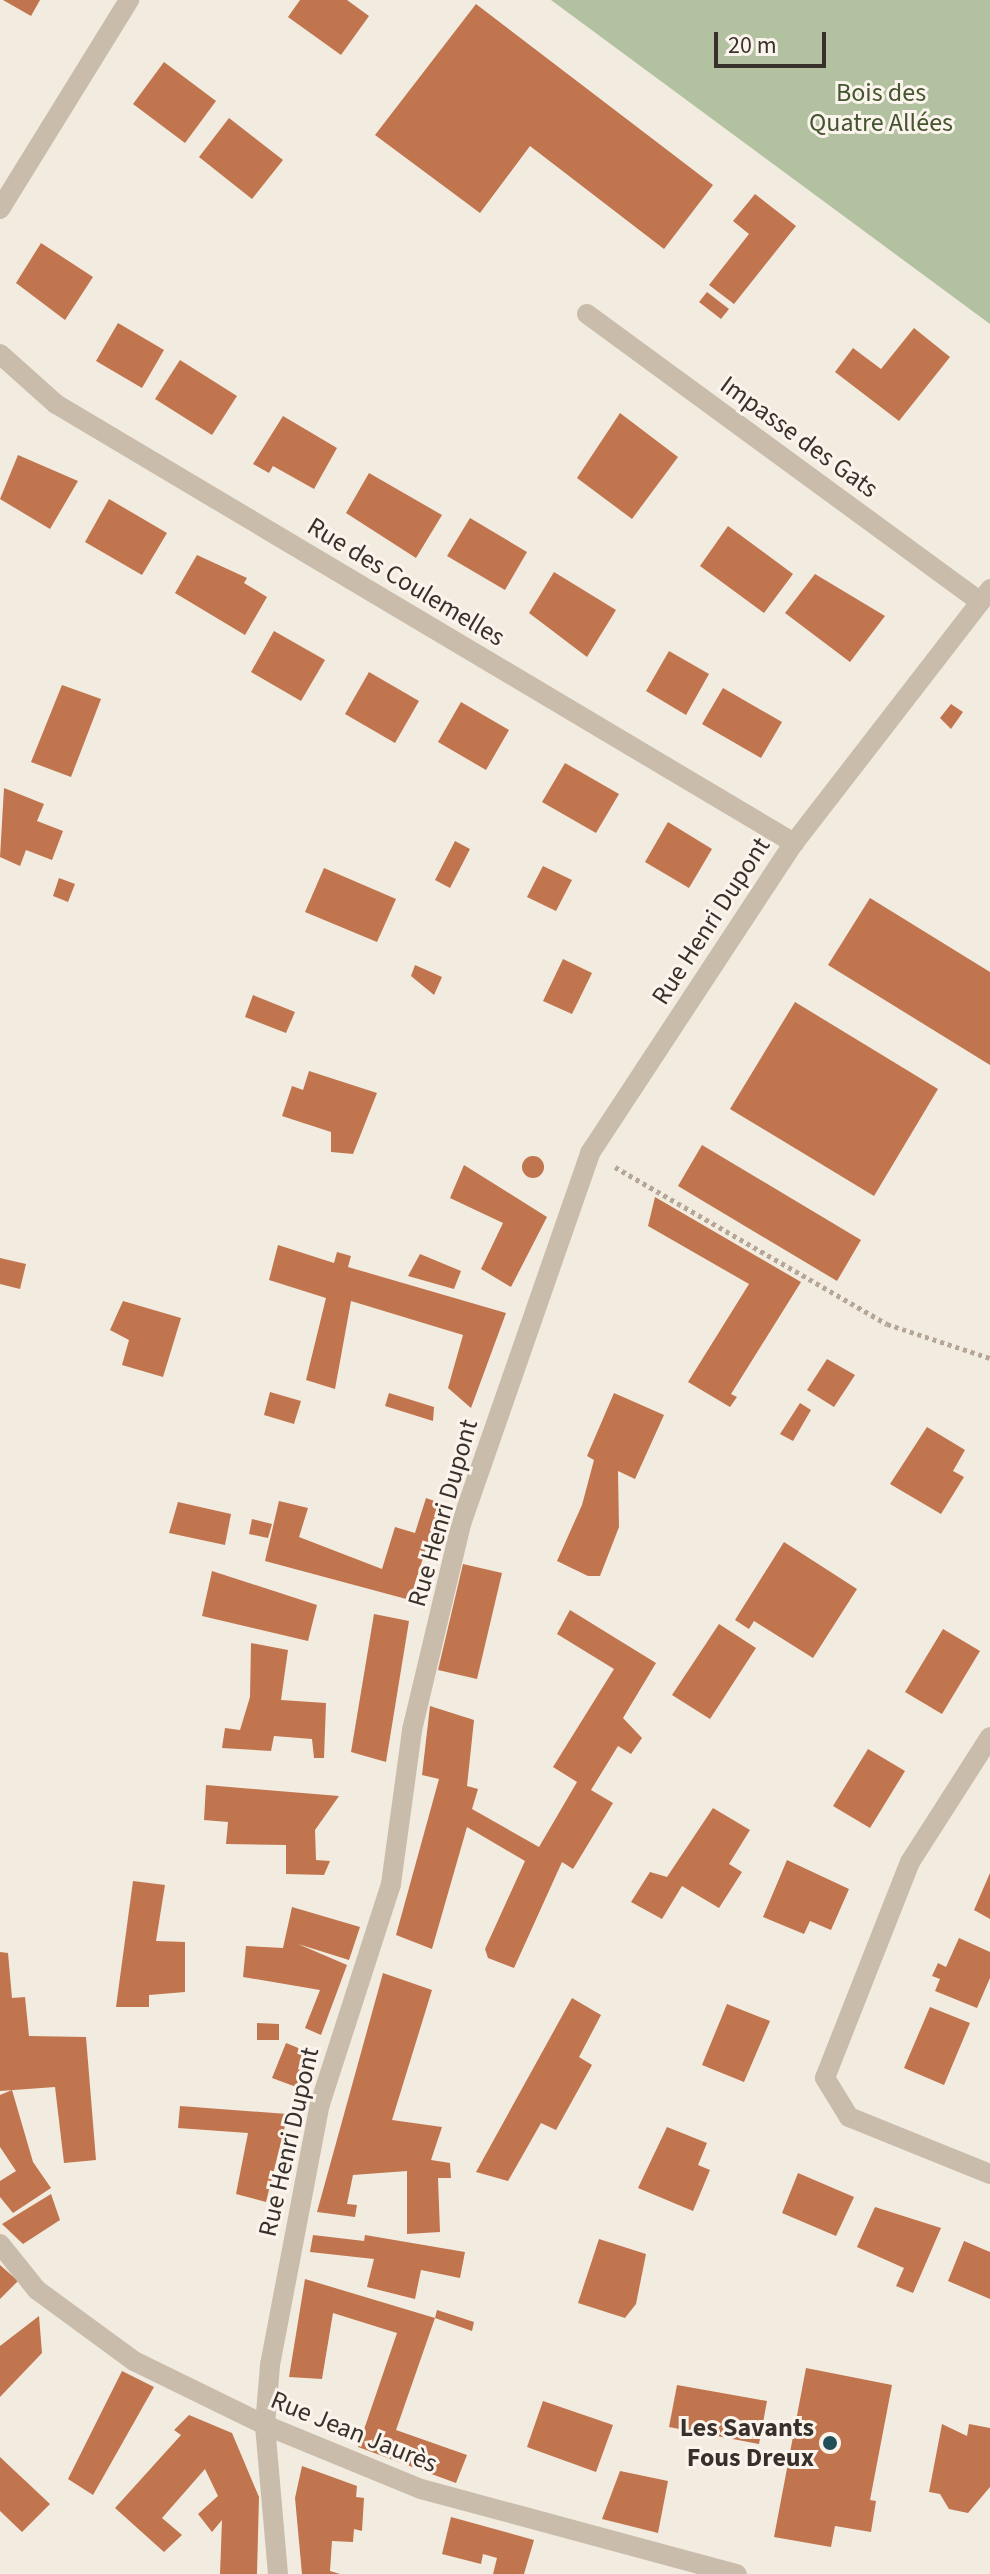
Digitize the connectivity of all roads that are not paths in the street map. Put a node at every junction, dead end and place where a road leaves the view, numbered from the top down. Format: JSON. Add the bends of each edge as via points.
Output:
{"nodes":[{"id":1,"x":129,"y":0,"type":"edge"},
{"id":2,"x":0,"y":209,"type":"edge"},
{"id":3,"x":587,"y":314,"type":"dead end"},
{"id":4,"x":0,"y":354,"type":"edge"},
{"id":5,"x":985,"y":596,"type":"edge"},
{"id":6,"x":794,"y":843,"type":"junction"},
{"id":7,"x":990,"y":1737,"type":"edge"},
{"id":8,"x":990,"y":2174,"type":"edge"},
{"id":9,"x":0,"y":2244,"type":"edge"},
{"id":10,"x":265,"y":2425,"type":"junction"},
{"id":11,"x":278,"y":2574,"type":"edge"},
{"id":12,"x":737,"y":2574,"type":"edge"}],
"edges":[{"from":1,"to":2,"type":"street"},
{"from":3,"to":5,"type":"street","name":"Impasse des Gats"},
{"from":4,"to":6,"type":"street","name":"Rue des Coulemelles","via":[[56,404]]},
{"from":5,"to":6,"type":"street","name":"Rue Henri Dupont"},
{"from":6,"to":10,"type":"street","name":"Rue Henri Dupont","via":[[590,1153],[461,1524],[412,1730],[391,1884],[320,2104],[274,2328]]},
{"from":7,"to":8,"type":"street","via":[[910,1862],[825,2078],[849,2117]]},
{"from":9,"to":10,"type":"street","name":"Rue Jean Jaurès","via":[[37,2290],[134,2361]]},
{"from":10,"to":11,"type":"street","name":"Rue Henri Dupont"},
{"from":10,"to":12,"type":"street","name":"Rue Jean Jaurès","via":[[421,2489]]}]}
